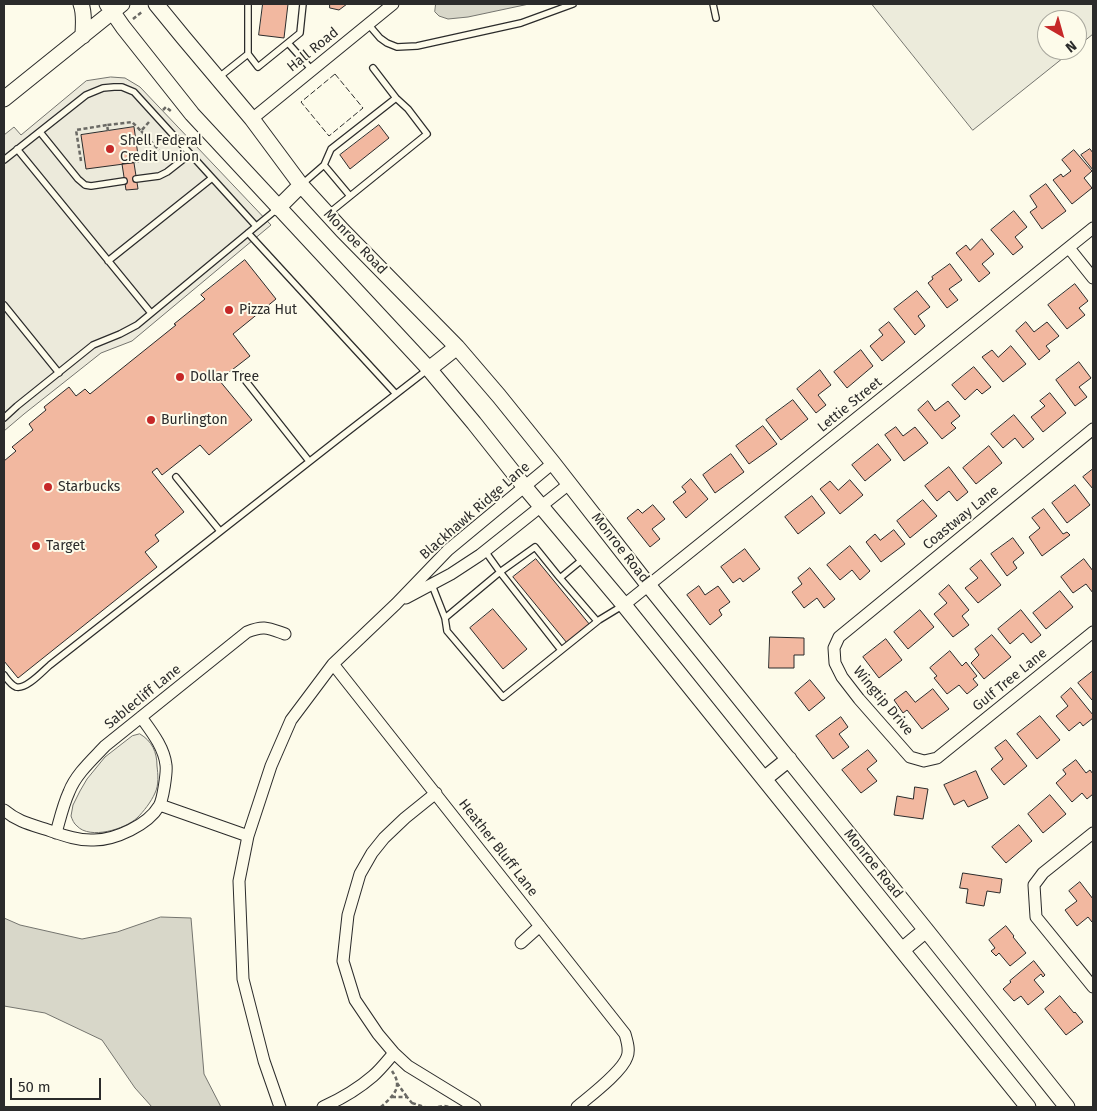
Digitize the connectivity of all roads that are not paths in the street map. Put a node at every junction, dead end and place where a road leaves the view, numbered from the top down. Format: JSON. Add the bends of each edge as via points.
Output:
{"nodes":[{"id":1,"x":81,"y":4,"type":"edge"},
{"id":2,"x":248,"y":4,"type":"edge"},
{"id":3,"x":302,"y":4,"type":"edge"},
{"id":4,"x":393,"y":4,"type":"edge"},
{"id":5,"x":573,"y":4,"type":"edge"},
{"id":6,"x":713,"y":4,"type":"edge"},
{"id":7,"x":114,"y":6,"type":"edge"},
{"id":8,"x":150,"y":7,"type":"edge"},
{"id":9,"x":716,"y":18,"type":"dead end"},
{"id":10,"x":368,"y":24,"type":"junction"},
{"id":11,"x":83,"y":36,"type":"junction"},
{"id":12,"x":288,"y":42,"type":"junction"},
{"id":13,"x":248,"y":54,"type":"junction"},
{"id":14,"x":373,"y":68,"type":"dead end"},
{"id":15,"x":312,"y":70,"type":"junction"},
{"id":16,"x":217,"y":78,"type":"junction"},
{"id":17,"x":396,"y":98,"type":"junction"},
{"id":18,"x":4,"y":99,"type":"edge"},
{"id":19,"x":252,"y":118,"type":"junction"},
{"id":20,"x":40,"y":132,"type":"junction"},
{"id":21,"x":17,"y":150,"type":"junction"},
{"id":22,"x":190,"y":154,"type":"junction"},
{"id":23,"x":4,"y":160,"type":"edge"},
{"id":24,"x":324,"y":165,"type":"junction"},
{"id":25,"x":212,"y":178,"type":"junction"},
{"id":26,"x":136,"y":179,"type":"dead end"},
{"id":27,"x":124,"y":181,"type":"dead end"},
{"id":28,"x":302,"y":185,"type":"junction"},
{"id":29,"x":350,"y":196,"type":"junction"},
{"id":30,"x":278,"y":208,"type":"junction"},
{"id":31,"x":328,"y":214,"type":"junction"},
{"id":32,"x":256,"y":226,"type":"junction"},
{"id":33,"x":1093,"y":228,"type":"edge"},
{"id":34,"x":248,"y":233,"type":"junction"},
{"id":35,"x":1069,"y":248,"type":"junction"},
{"id":36,"x":108,"y":261,"type":"junction"},
{"id":37,"x":1093,"y":278,"type":"edge"},
{"id":38,"x":4,"y":305,"type":"edge"},
{"id":39,"x":151,"y":314,"type":"junction"},
{"id":40,"x":457,"y":346,"type":"junction"},
{"id":41,"x":429,"y":369,"type":"junction"},
{"id":42,"x":59,"y":373,"type":"junction"},
{"id":43,"x":241,"y":375,"type":"dead end"},
{"id":44,"x":396,"y":394,"type":"junction"},
{"id":45,"x":4,"y":418,"type":"edge"},
{"id":46,"x":1093,"y":429,"type":"edge"},
{"id":47,"x":310,"y":461,"type":"junction"},
{"id":48,"x":553,"y":463,"type":"junction"},
{"id":49,"x":176,"y":477,"type":"dead end"},
{"id":50,"x":569,"y":484,"type":"junction"},
{"id":51,"x":524,"y":486,"type":"junction"},
{"id":52,"x":541,"y":507,"type":"junction"},
{"id":53,"x":220,"y":531,"type":"junction"},
{"id":54,"x":485,"y":551,"type":"junction"},
{"id":55,"x":584,"y":557,"type":"junction"},
{"id":56,"x":500,"y":572,"type":"junction"},
{"id":57,"x":560,"y":578,"type":"junction"},
{"id":58,"x":432,"y":584,"type":"junction"},
{"id":59,"x":649,"y":586,"type":"junction"},
{"id":60,"x":396,"y":604,"type":"junction"},
{"id":61,"x":624,"y":605,"type":"junction"},
{"id":62,"x":445,"y":618,"type":"junction"},
{"id":63,"x":597,"y":621,"type":"junction"},
{"id":64,"x":848,"y":630,"type":"joint"},
{"id":65,"x":1093,"y":632,"type":"edge"},
{"id":66,"x":286,"y":634,"type":"dead end"},
{"id":67,"x":561,"y":650,"type":"junction"},
{"id":68,"x":333,"y":664,"type":"junction"},
{"id":69,"x":4,"y":675,"type":"edge"},
{"id":70,"x":141,"y":717,"type":"junction"},
{"id":71,"x":946,"y":751,"type":"joint"},
{"id":72,"x":789,"y":759,"type":"junction"},
{"id":73,"x":764,"y":778,"type":"junction"},
{"id":74,"x":436,"y":793,"type":"junction"},
{"id":75,"x":160,"y":805,"type":"junction"},
{"id":76,"x":4,"y":810,"type":"edge"},
{"id":77,"x":56,"y":833,"type":"junction"},
{"id":78,"x":1093,"y":833,"type":"edge"},
{"id":79,"x":248,"y":836,"type":"junction"},
{"id":80,"x":540,"y":926,"type":"junction"},
{"id":81,"x":926,"y":930,"type":"junction"},
{"id":82,"x":521,"y":943,"type":"dead end"},
{"id":83,"x":902,"y":950,"type":"junction"},
{"id":84,"x":1093,"y":987,"type":"edge"},
{"id":85,"x":394,"y":1053,"type":"junction"},
{"id":86,"x":280,"y":1107,"type":"edge"},
{"id":87,"x":323,"y":1107,"type":"edge"},
{"id":88,"x":475,"y":1107,"type":"edge"},
{"id":89,"x":578,"y":1107,"type":"edge"},
{"id":90,"x":1028,"y":1107,"type":"edge"},
{"id":91,"x":1067,"y":1107,"type":"edge"}],
"edges":[{"from":1,"to":11,"type":"main road"},
{"from":2,"to":13,"type":"lane"},
{"from":3,"to":12,"type":"lane","via":[[300,33]]},
{"from":4,"to":10,"type":"street","name":"Hall Road"},
{"from":5,"to":10,"type":"lane","via":[[521,23],[417,46],[397,47],[387,43]]},
{"from":6,"to":9,"type":"lane"},
{"from":7,"to":11,"type":"main road"},
{"from":7,"to":30,"type":"main road","via":[[123,27],[192,114]]},
{"from":8,"to":16,"type":"main road","name":"Monroe Road","via":[[183,38]]},
{"from":10,"to":15,"type":"street","name":"Hall Road"},
{"from":11,"to":18,"type":"main road"},
{"from":12,"to":13,"type":"lane","via":[[258,67]]},
{"from":12,"to":15,"type":"lane"},
{"from":13,"to":16,"type":"lane"},
{"from":14,"to":17,"type":"lane"},
{"from":15,"to":19,"type":"street","name":"Hall Road"},
{"from":16,"to":19,"type":"main road","name":"Monroe Road"},
{"from":17,"to":24,"type":"lane","via":[[331,149]]},
{"from":17,"to":29,"type":"lane","via":[[427,134]]},
{"from":19,"to":28,"type":"main road","name":"Monroe Road"},
{"from":20,"to":21,"type":"lane"},
{"from":20,"to":22,"type":"lane","via":[[86,95],[103,88],[122,87],[134,92]]},
{"from":20,"to":27,"type":"lane","via":[[85,185]]},
{"from":21,"to":23,"type":"lane"},
{"from":21,"to":36,"type":"lane"},
{"from":22,"to":25,"type":"lane"},
{"from":22,"to":26,"type":"lane","via":[[159,176]]},
{"from":24,"to":28,"type":"lane"},
{"from":24,"to":29,"type":"lane"},
{"from":25,"to":32,"type":"lane"},
{"from":25,"to":36,"type":"lane"},
{"from":28,"to":30,"type":"main road"},
{"from":28,"to":31,"type":"main road","name":"Monroe Road"},
{"from":29,"to":31,"type":"lane"},
{"from":30,"to":32,"type":"lane"},
{"from":30,"to":41,"type":"main road"},
{"from":31,"to":40,"type":"main road","name":"Monroe Road"},
{"from":32,"to":34,"type":"lane"},
{"from":33,"to":35,"type":"street","name":"Lettie Street"},
{"from":34,"to":39,"type":"lane"},
{"from":34,"to":44,"type":"lane"},
{"from":35,"to":37,"type":"street"},
{"from":35,"to":59,"type":"street","name":"Lettie Street"},
{"from":36,"to":39,"type":"lane"},
{"from":38,"to":42,"type":"lane"},
{"from":39,"to":42,"type":"lane","via":[[134,327],[93,345]]},
{"from":40,"to":41,"type":"main road"},
{"from":40,"to":48,"type":"main road","name":"Monroe Road"},
{"from":41,"to":44,"type":"lane"},
{"from":41,"to":51,"type":"main road"},
{"from":42,"to":45,"type":"lane"},
{"from":43,"to":47,"type":"lane"},
{"from":44,"to":47,"type":"lane"},
{"from":46,"to":64,"type":"street","name":"Coastway Lane"},
{"from":47,"to":53,"type":"lane"},
{"from":48,"to":50,"type":"main road","name":"Monroe Road"},
{"from":48,"to":51,"type":"street","name":"Blackhawk Ridge Lane"},
{"from":49,"to":53,"type":"lane"},
{"from":50,"to":52,"type":"street","name":"Blackhawk Ridge Lane"},
{"from":50,"to":59,"type":"main road","name":"Monroe Road"},
{"from":51,"to":52,"type":"main road"},
{"from":51,"to":60,"type":"street","name":"Blackhawk Ridge Lane","via":[[448,550]]},
{"from":52,"to":54,"type":"street","name":"Blackhawk Ridge Lane"},
{"from":52,"to":55,"type":"main road"},
{"from":53,"to":69,"type":"lane","via":[[28,684],[17,688]]},
{"from":54,"to":56,"type":"lane"},
{"from":54,"to":58,"type":"street","name":"Blackhawk Ridge Lane"},
{"from":55,"to":57,"type":"lane"},
{"from":55,"to":61,"type":"main road"},
{"from":56,"to":57,"type":"lane","via":[[535,547]]},
{"from":56,"to":62,"type":"lane"},
{"from":56,"to":67,"type":"lane"},
{"from":57,"to":63,"type":"lane"},
{"from":58,"to":60,"type":"street","name":"Blackhawk Ridge Lane"},
{"from":58,"to":62,"type":"lane"},
{"from":59,"to":61,"type":"street","name":"Lettie Street"},
{"from":59,"to":72,"type":"main road","name":"Monroe Road"},
{"from":60,"to":68,"type":"street","name":"Blackhawk Ridge Lane"},
{"from":61,"to":63,"type":"lane"},
{"from":61,"to":73,"type":"main road"},
{"from":62,"to":67,"type":"lane","via":[[447,631],[503,696]]},
{"from":63,"to":67,"type":"lane"},
{"from":64,"to":71,"type":"street","name":"Wingtip Drive","via":[[839,637],[834,648],[835,663],[859,699],[910,757],[937,758]]},
{"from":65,"to":71,"type":"street","name":"Gulf Tree Lane"},
{"from":66,"to":70,"type":"street","name":"Sablecliff Lane","via":[[265,627],[247,632]]},
{"from":68,"to":74,"type":"street","name":"Heather Bluff Lane"},
{"from":68,"to":79,"type":"street","name":"Blackhawk Ridge Lane","via":[[291,720],[271,766]]},
{"from":70,"to":75,"type":"street","via":[[161,748],[166,765]]},
{"from":70,"to":77,"type":"street","name":"Sablecliff Lane","via":[[86,766],[70,790]]},
{"from":72,"to":73,"type":"main road"},
{"from":72,"to":81,"type":"main road","name":"Monroe Road"},
{"from":73,"to":83,"type":"main road"},
{"from":74,"to":80,"type":"street","name":"Heather Bluff Lane"},
{"from":74,"to":85,"type":"street","via":[[405,818],[372,853],[360,874],[348,915],[343,961],[355,1000]]},
{"from":75,"to":77,"type":"street","via":[[134,829],[115,837],[93,840]]},
{"from":75,"to":79,"type":"street"},
{"from":76,"to":77,"type":"street","via":[[19,821]]},
{"from":78,"to":84,"type":"street","via":[[1034,885],[1036,917]]},
{"from":79,"to":86,"type":"street","name":"Blackhawk Ridge Lane","via":[[239,881],[243,979],[264,1061]]},
{"from":80,"to":82,"type":"street"},
{"from":80,"to":89,"type":"street","name":"Heather Bluff Lane","via":[[625,1034],[628,1046],[628,1056],[622,1068]]},
{"from":81,"to":83,"type":"main road"},
{"from":81,"to":91,"type":"main road","name":"Monroe Road"},
{"from":83,"to":90,"type":"main road"},
{"from":85,"to":87,"type":"street","via":[[363,1084]]},
{"from":85,"to":88,"type":"street","via":[[408,1066]]}]}
